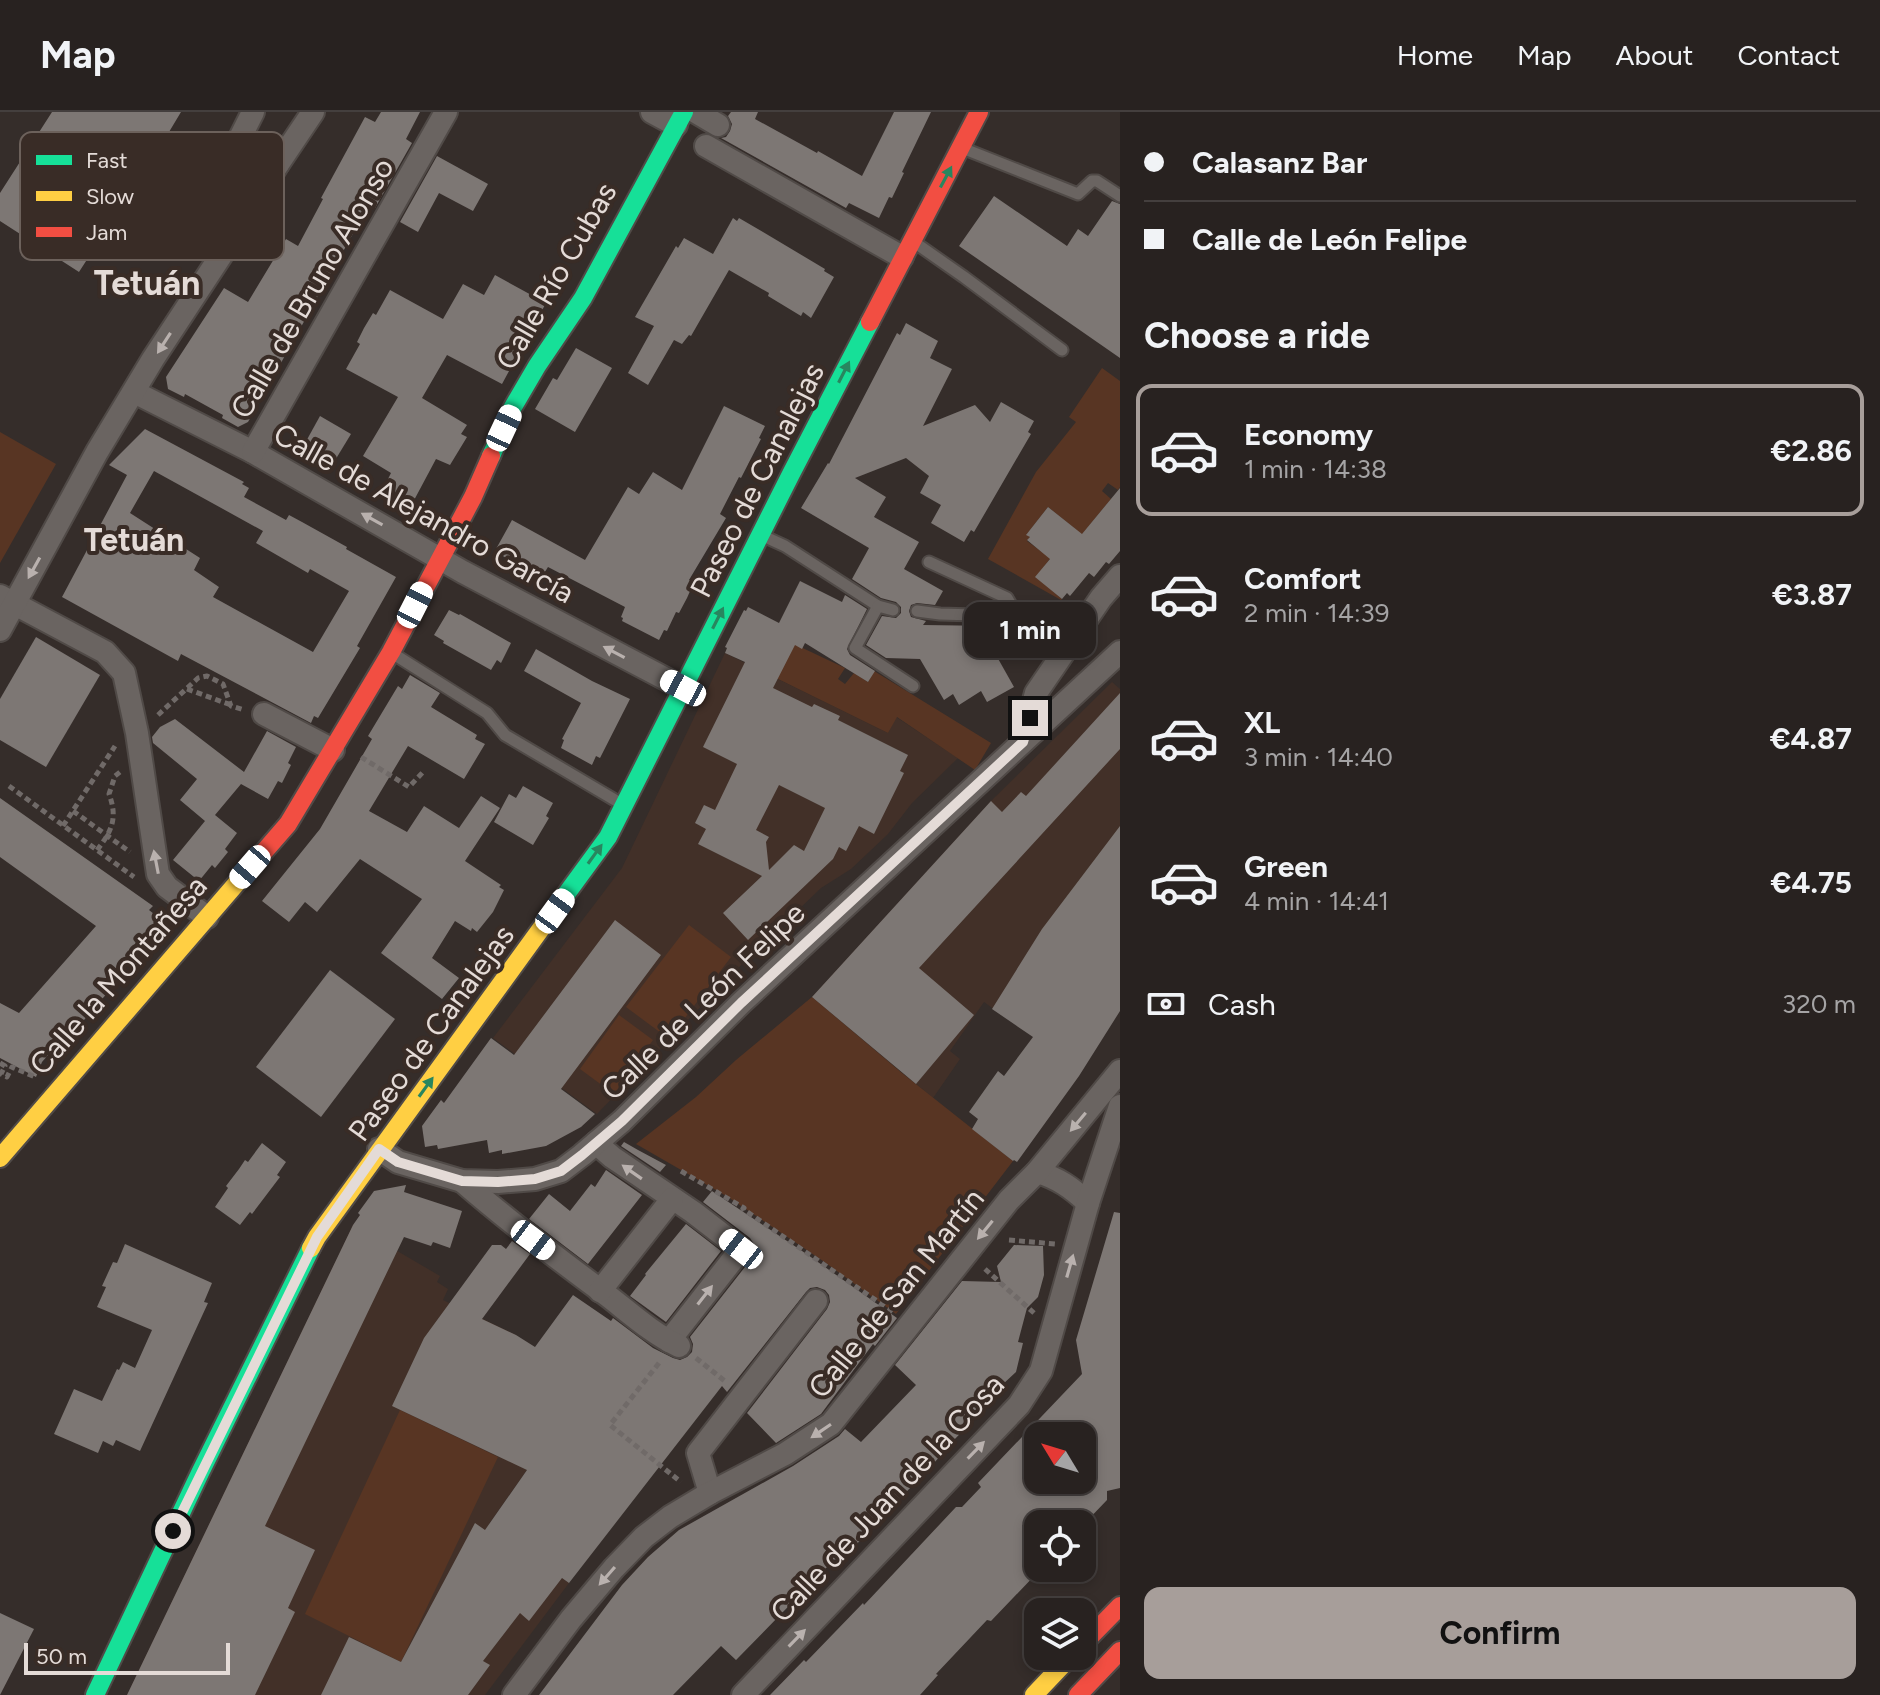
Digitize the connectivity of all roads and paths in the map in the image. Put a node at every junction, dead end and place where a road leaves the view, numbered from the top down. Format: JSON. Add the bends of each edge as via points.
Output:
{"nodes":[{"id":1,"x":253,"y":112,"type":"edge"},
{"id":2,"x":313,"y":112,"type":"edge"},
{"id":3,"x":446,"y":112,"type":"edge"},
{"id":4,"x":652,"y":112,"type":"edge"},
{"id":5,"x":696,"y":112,"type":"edge"},
{"id":6,"x":979,"y":112,"type":"edge"},
{"id":7,"x":680,"y":119,"type":"edge"},
{"id":8,"x":718,"y":125,"type":"dead end"},
{"id":9,"x":243,"y":132,"type":"edge"},
{"id":10,"x":706,"y":146,"type":"dead end"},
{"id":11,"x":962,"y":147,"type":"junction"},
{"id":12,"x":284,"y":155,"type":"edge"},
{"id":13,"x":1120,"y":196,"type":"edge"},
{"id":14,"x":907,"y":249,"type":"junction"},
{"id":15,"x":218,"y":260,"type":"edge"},
{"id":16,"x":1062,"y":350,"type":"dead end"},
{"id":17,"x":134,"y":392,"type":"junction"},
{"id":18,"x":253,"y":452,"type":"junction"},
{"id":19,"x":761,"y":535,"type":"junction"},
{"id":20,"x":440,"y":558,"type":"junction"},
{"id":21,"x":929,"y":562,"type":"dead end"},
{"id":22,"x":1120,"y":576,"type":"edge"},
{"id":23,"x":8,"y":600,"type":"edge"},
{"id":24,"x":878,"y":606,"type":"junction"},
{"id":25,"x":893,"y":610,"type":"dead end"},
{"id":26,"x":917,"y":611,"type":"dead end"},
{"id":27,"x":0,"y":630,"type":"edge"},
{"id":28,"x":391,"y":652,"type":"junction"},
{"id":29,"x":1120,"y":652,"type":"edge"},
{"id":30,"x":913,"y":686,"type":"dead end"},
{"id":31,"x":683,"y":688,"type":"junction"},
{"id":32,"x":187,"y":689,"type":"junction"},
{"id":33,"x":231,"y":706,"type":"junction"},
{"id":34,"x":161,"y":712,"type":"dead end"},
{"id":35,"x":264,"y":714,"type":"joint"},
{"id":36,"x":133,"y":718,"type":"junction"},
{"id":37,"x":1023,"y":742,"type":"junction"},
{"id":38,"x":333,"y":750,"type":"junction"},
{"id":39,"x":363,"y":758,"type":"dead end"},
{"id":40,"x":140,"y":763,"type":"junction"},
{"id":41,"x":424,"y":771,"type":"dead end"},
{"id":42,"x":9,"y":786,"type":"dead end"},
{"id":43,"x":624,"y":805,"type":"junction"},
{"id":44,"x":73,"y":811,"type":"junction"},
{"id":45,"x":63,"y":826,"type":"junction"},
{"id":46,"x":107,"y":836,"type":"junction"},
{"id":47,"x":97,"y":850,"type":"junction"},
{"id":48,"x":136,"y":857,"type":"dead end"},
{"id":49,"x":137,"y":879,"type":"dead end"},
{"id":50,"x":207,"y":917,"type":"junction"},
{"id":51,"x":0,"y":1063,"type":"edge"},
{"id":52,"x":1120,"y":1071,"type":"edge"},
{"id":53,"x":36,"y":1077,"type":"dead end"},
{"id":54,"x":1120,"y":1106,"type":"edge"},
{"id":55,"x":596,"y":1143,"type":"junction"},
{"id":56,"x":379,"y":1149,"type":"junction"},
{"id":57,"x":0,"y":1158,"type":"edge"},
{"id":58,"x":677,"y":1169,"type":"dead end"},
{"id":59,"x":1037,"y":1172,"type":"junction"},
{"id":60,"x":462,"y":1181,"type":"junction"},
{"id":61,"x":672,"y":1199,"type":"junction"},
{"id":62,"x":1088,"y":1203,"type":"junction"},
{"id":63,"x":973,"y":1245,"type":"junction"},
{"id":64,"x":1074,"y":1253,"type":"junction"},
{"id":65,"x":600,"y":1291,"type":"junction"},
{"id":66,"x":816,"y":1301,"type":"dead end"},
{"id":67,"x":910,"y":1323,"type":"junction"},
{"id":68,"x":1052,"y":1330,"type":"junction"},
{"id":69,"x":674,"y":1343,"type":"junction"},
{"id":70,"x":737,"y":1390,"type":"junction"},
{"id":71,"x":669,"y":1472,"type":"dead end"},
{"id":72,"x":710,"y":1493,"type":"junction"},
{"id":73,"x":1120,"y":1606,"type":"edge"},
{"id":74,"x":1096,"y":1631,"type":"edge"},
{"id":75,"x":1120,"y":1651,"type":"edge"},
{"id":76,"x":1058,"y":1670,"type":"edge"},
{"id":77,"x":95,"y":1695,"type":"edge"},
{"id":78,"x":514,"y":1695,"type":"edge"},
{"id":79,"x":743,"y":1695,"type":"edge"},
{"id":80,"x":1034,"y":1695,"type":"edge"},
{"id":81,"x":1078,"y":1695,"type":"edge"}],
"edges":[{"from":1,"to":9,"type":"street"},
{"from":2,"to":12,"type":"street"},
{"from":3,"to":18,"type":"street","name":"Calle de Bruno Alonso"},
{"from":4,"to":7,"type":"street"},
{"from":5,"to":8,"type":"street"},
{"from":6,"to":11,"type":"street","name":"Paseo de Canalejas"},
{"from":7,"to":20,"type":"street","name":"Calle Río Cubas","via":[[583,298],[513,407]]},
{"from":10,"to":14,"type":"street"},
{"from":11,"to":13,"type":"lane","via":[[1078,194],[1097,181]]},
{"from":14,"to":11,"type":"street","name":"Paseo de Canalejas","one_way":true},
{"from":14,"to":16,"type":"lane","via":[[964,277]]},
{"from":19,"to":14,"type":"street","name":"Paseo de Canalejas","one_way":true},
{"from":15,"to":17,"type":"street","one_way":true},
{"from":17,"to":18,"type":"street","name":"Calle de Alejandro García"},
{"from":17,"to":23,"type":"street","one_way":true},
{"from":20,"to":18,"type":"street","name":"Calle de Alejandro García","one_way":true},
{"from":19,"to":24,"type":"lane"},
{"from":31,"to":19,"type":"street","name":"Paseo de Canalejas","one_way":true},
{"from":20,"to":28,"type":"street","name":"Calle la Montañesa"},
{"from":31,"to":20,"type":"street","name":"Calle de Alejandro García","one_way":true},
{"from":21,"to":26,"type":"lane","via":[[1007,598],[1014,610],[1009,616]]},
{"from":22,"to":37,"type":"street","via":[[1036,693]]},
{"from":23,"to":27,"type":"street"},
{"from":23,"to":36,"type":"street","via":[[105,652],[124,673]]},
{"from":24,"to":25,"type":"lane"},
{"from":24,"to":30,"type":"lane","via":[[855,648]]},
{"from":28,"to":38,"type":"street","name":"Calle la Montañesa"},
{"from":28,"to":43,"type":"lane","via":[[487,713],[505,735]]},
{"from":29,"to":37,"type":"street","name":"Calle de León Felipe"},
{"from":31,"to":43,"type":"street","name":"Paseo de Canalejas"},
{"from":32,"to":33,"type":"path"},
{"from":32,"to":33,"type":"path","via":[[198,678],[218,680]]},
{"from":32,"to":34,"type":"path"},
{"from":33,"to":35,"type":"path"},
{"from":35,"to":38,"type":"street"},
{"from":36,"to":40,"type":"street"},
{"from":36,"to":44,"type":"path"},
{"from":37,"to":55,"type":"street","name":"Calle de León Felipe"},
{"from":38,"to":50,"type":"street","name":"Calle la Montañesa","via":[[288,824]]},
{"from":39,"to":41,"type":"path","via":[[409,787]]},
{"from":40,"to":46,"type":"path","via":[[115,776],[109,794],[114,819]]},
{"from":50,"to":40,"type":"street","one_way":true,"via":[[158,874]]},
{"from":42,"to":45,"type":"path"},
{"from":56,"to":43,"type":"street","name":"Paseo de Canalejas","one_way":true,"via":[[608,837]]},
{"from":44,"to":45,"type":"path"},
{"from":44,"to":46,"type":"path"},
{"from":45,"to":47,"type":"path"},
{"from":46,"to":47,"type":"path"},
{"from":46,"to":48,"type":"path"},
{"from":47,"to":49,"type":"path"},
{"from":50,"to":57,"type":"street","name":"Calle la Montañesa"},
{"from":51,"to":53,"type":"path","via":[[5,1066],[1,1074],[7,1077],[12,1067]]},
{"from":52,"to":59,"type":"street","name":"Calle de San Martín","one_way":true},
{"from":54,"to":62,"type":"street","name":"Calle de Juan de la Cosa"},
{"from":55,"to":60,"type":"street","name":"Calle de León Felipe","via":[[561,1171],[535,1179]]},
{"from":61,"to":55,"type":"street","one_way":true},
{"from":56,"to":60,"type":"street","name":"Calle de León Felipe","via":[[398,1162]]},
{"from":56,"to":77,"type":"street","name":"Paseo de Canalejas","via":[[317,1237]]},
{"from":58,"to":67,"type":"path","via":[[744,1208]]},
{"from":59,"to":62,"type":"street","via":[[1071,1187]]},
{"from":59,"to":63,"type":"street","name":"Calle de San Martín","one_way":true},
{"from":60,"to":65,"type":"street"},
{"from":61,"to":65,"type":"street"},
{"from":69,"to":61,"type":"street","one_way":true,"via":[[741,1249]]},
{"from":62,"to":64,"type":"street","name":"Calle de Juan de la Cosa"},
{"from":63,"to":64,"type":"path","via":[[1059,1244]]},
{"from":63,"to":67,"type":"street","name":"Calle de San Martín"},
{"from":63,"to":68,"type":"path"},
{"from":68,"to":64,"type":"street","name":"Calle de Juan de la Cosa","one_way":true},
{"from":65,"to":69,"type":"street"},
{"from":66,"to":70,"type":"street"},
{"from":67,"to":72,"type":"street","name":"Calle de San Martín","one_way":true,"via":[[831,1424]]},
{"from":79,"to":68,"type":"street","name":"Calle de Juan de la Cosa","one_way":true,"via":[[1019,1405],[1041,1371]]},
{"from":69,"to":70,"type":"path"},
{"from":69,"to":71,"type":"path","via":[[610,1425]]},
{"from":70,"to":72,"type":"street","via":[[698,1453]]},
{"from":72,"to":78,"type":"street","name":"Calle de San Martín","one_way":true,"via":[[644,1537],[571,1619]]},
{"from":73,"to":74,"type":"street"},
{"from":75,"to":81,"type":"street"},
{"from":76,"to":80,"type":"street"}]}
